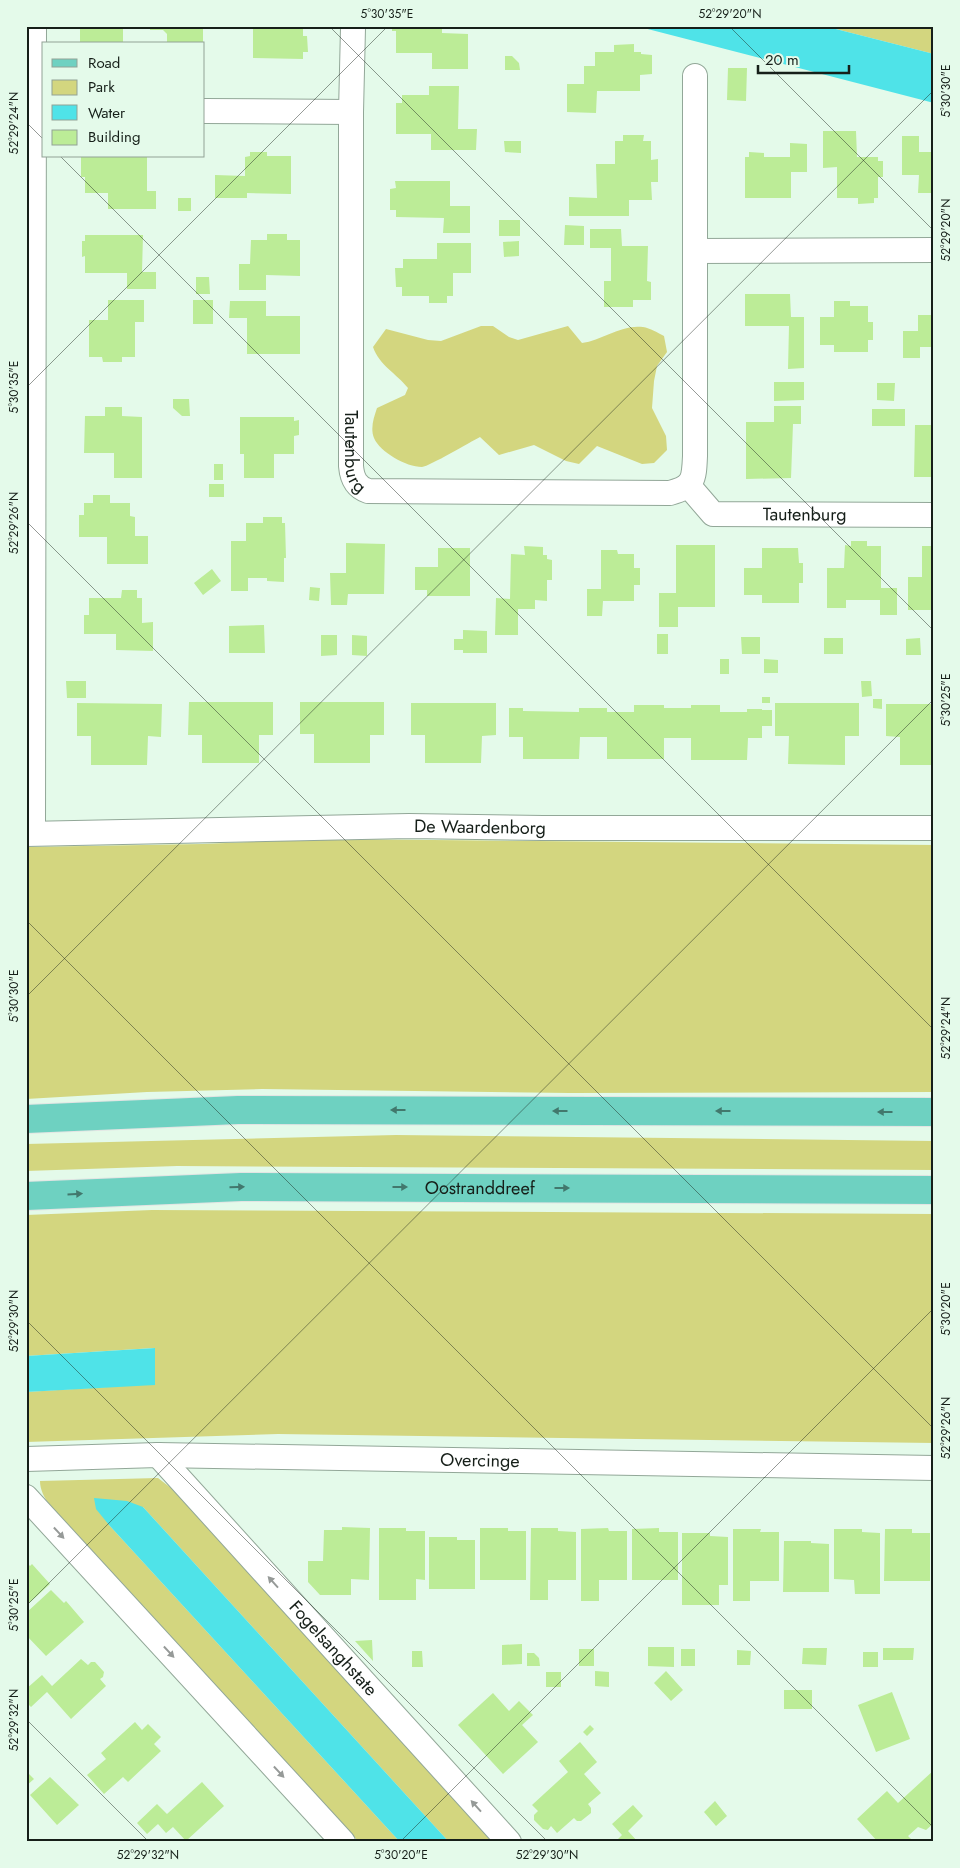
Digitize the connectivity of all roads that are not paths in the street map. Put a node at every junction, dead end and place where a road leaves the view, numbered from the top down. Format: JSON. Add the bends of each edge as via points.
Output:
{"nodes":[{"id":1,"x":34,"y":26,"type":"edge"},
{"id":2,"x":353,"y":28,"type":"dead end"},
{"id":3,"x":695,"y":76,"type":"dead end"},
{"id":4,"x":39,"y":109,"type":"edge"},
{"id":5,"x":205,"y":111,"type":"edge"},
{"id":6,"x":351,"y":112,"type":"junction"},
{"id":7,"x":934,"y":250,"type":"edge"},
{"id":8,"x":696,"y":251,"type":"junction"},
{"id":9,"x":688,"y":485,"type":"junction"},
{"id":10,"x":934,"y":515,"type":"edge"},
{"id":11,"x":934,"y":828,"type":"edge"},
{"id":12,"x":29,"y":834,"type":"edge"},
{"id":13,"x":934,"y":1112,"type":"edge"},
{"id":14,"x":26,"y":1119,"type":"edge"},
{"id":15,"x":934,"y":1190,"type":"edge"},
{"id":16,"x":26,"y":1196,"type":"edge"},
{"id":17,"x":158,"y":1455,"type":"junction"},
{"id":18,"x":26,"y":1459,"type":"edge"},
{"id":19,"x":934,"y":1468,"type":"edge"},
{"id":20,"x":26,"y":1497,"type":"edge"},
{"id":21,"x":343,"y":1842,"type":"edge"},
{"id":22,"x":509,"y":1842,"type":"edge"}],
"edges":[{"from":1,"to":4,"type":"street"},
{"from":2,"to":6,"type":"street","name":"Tautenburg"},
{"from":3,"to":8,"type":"street"},
{"from":4,"to":12,"type":"street"},
{"from":5,"to":6,"type":"street"},
{"from":6,"to":9,"type":"street","name":"Tautenburg","via":[[350,451],[352,476],[357,484],[368,491],[380,492],[643,493],[670,493]]},
{"from":7,"to":8,"type":"street"},
{"from":8,"to":9,"type":"street","via":[[695,474]]},
{"from":9,"to":10,"type":"street","name":"Tautenburg","via":[[713,514]]},
{"from":11,"to":12,"type":"street","name":"De Waardenborg","via":[[409,826]]},
{"from":13,"to":14,"type":"main road","one_way":true,"via":[[238,1110]]},
{"from":16,"to":15,"type":"main road","name":"Oostranddreef","one_way":true,"via":[[241,1187]]},
{"from":17,"to":18,"type":"street","name":"Overcinge"},
{"from":17,"to":19,"type":"street","name":"Overcinge"},
{"from":22,"to":17,"type":"street","name":"Fogelsanghstate","one_way":true},
{"from":20,"to":21,"type":"street","one_way":true}]}
